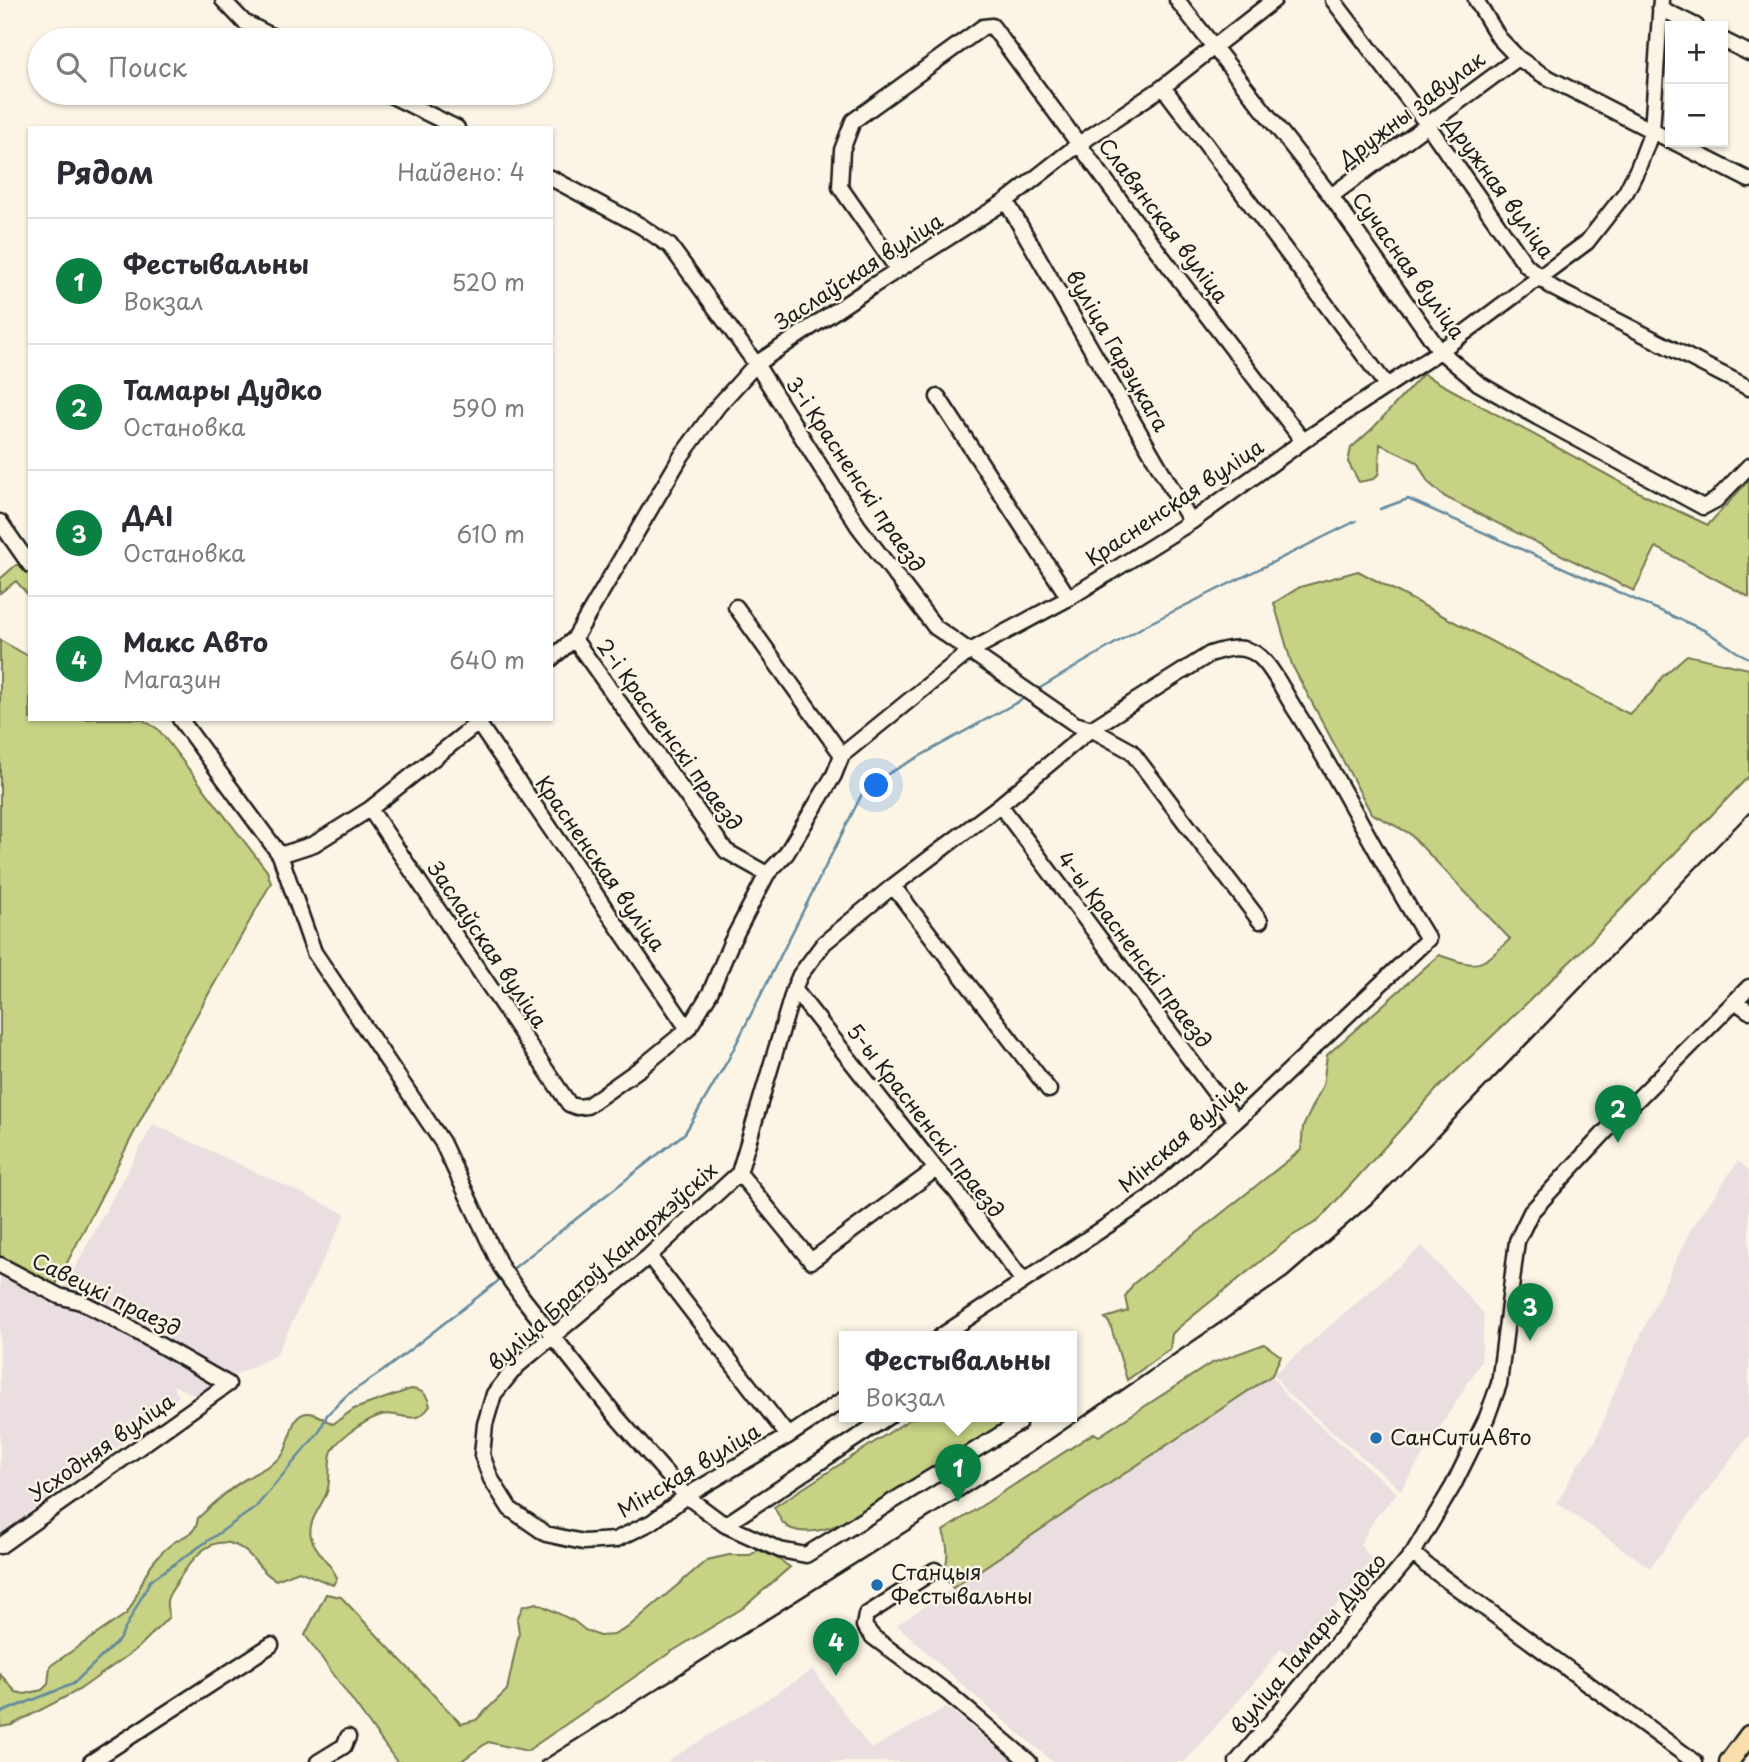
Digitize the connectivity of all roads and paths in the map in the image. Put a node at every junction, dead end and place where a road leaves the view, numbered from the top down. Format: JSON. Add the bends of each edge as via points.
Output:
{"nodes":[{"id":1,"x":223,"y":0,"type":"edge"},
{"id":2,"x":1177,"y":0,"type":"edge"},
{"id":3,"x":1274,"y":0,"type":"edge"},
{"id":4,"x":1333,"y":0,"type":"edge"},
{"id":5,"x":1476,"y":0,"type":"edge"},
{"id":6,"x":1660,"y":4,"type":"edge"},
{"id":7,"x":1688,"y":21,"type":"edge"},
{"id":8,"x":256,"y":28,"type":"edge"},
{"id":9,"x":1728,"y":42,"type":"edge"},
{"id":10,"x":1214,"y":46,"type":"junction"},
{"id":11,"x":1749,"y":53,"type":"edge"},
{"id":12,"x":1518,"y":58,"type":"junction"},
{"id":13,"x":1163,"y":87,"type":"junction"},
{"id":14,"x":410,"y":105,"type":"edge"},
{"id":15,"x":1427,"y":124,"type":"junction"},
{"id":16,"x":453,"y":126,"type":"edge"},
{"id":17,"x":1652,"y":131,"type":"junction"},
{"id":18,"x":1665,"y":138,"type":"edge"},
{"id":19,"x":1079,"y":144,"type":"junction"},
{"id":20,"x":1684,"y":147,"type":"edge"},
{"id":21,"x":553,"y":179,"type":"edge"},
{"id":22,"x":1749,"y":180,"type":"edge"},
{"id":23,"x":1331,"y":196,"type":"junction"},
{"id":24,"x":1006,"y":201,"type":"junction"},
{"id":25,"x":898,"y":270,"type":"junction"},
{"id":26,"x":1538,"y":277,"type":"junction"},
{"id":27,"x":1440,"y":351,"type":"junction"},
{"id":28,"x":756,"y":364,"type":"junction"},
{"id":29,"x":1387,"y":386,"type":"junction"},
{"id":30,"x":1749,"y":388,"type":"edge"},
{"id":31,"x":938,"y":397,"type":"dead end"},
{"id":32,"x":1303,"y":441,"type":"junction"},
{"id":33,"x":1749,"y":466,"type":"edge"},
{"id":34,"x":0,"y":522,"type":"edge"},
{"id":35,"x":1191,"y":522,"type":"junction"},
{"id":36,"x":28,"y":562,"type":"edge"},
{"id":37,"x":1069,"y":598,"type":"junction"},
{"id":38,"x":736,"y":607,"type":"dead end"},
{"id":39,"x":574,"y":639,"type":"junction"},
{"id":40,"x":970,"y":650,"type":"junction"},
{"id":41,"x":553,"y":657,"type":"edge"},
{"id":42,"x":181,"y":721,"type":"edge"},
{"id":43,"x":480,"y":721,"type":"edge"},
{"id":44,"x":1091,"y":729,"type":"junction"},
{"id":45,"x":842,"y":755,"type":"junction"},
{"id":46,"x":1000,"y":805,"type":"junction"},
{"id":47,"x":370,"y":809,"type":"junction"},
{"id":48,"x":280,"y":855,"type":"junction"},
{"id":49,"x":767,"y":874,"type":"junction"},
{"id":50,"x":893,"y":886,"type":"junction"},
{"id":51,"x":1260,"y":921,"type":"dead end"},
{"id":52,"x":1428,"y":939,"type":"joint"},
{"id":53,"x":1749,"y":987,"type":"edge"},
{"id":54,"x":794,"y":989,"type":"junction"},
{"id":55,"x":1735,"y":1001,"type":"junction"},
{"id":56,"x":1749,"y":1011,"type":"edge"},
{"id":57,"x":688,"y":1028,"type":"junction"},
{"id":58,"x":1049,"y":1090,"type":"dead end"},
{"id":59,"x":569,"y":1104,"type":"joint"},
{"id":60,"x":1236,"y":1121,"type":"junction"},
{"id":61,"x":936,"y":1169,"type":"junction"},
{"id":62,"x":739,"y":1173,"type":"junction"},
{"id":63,"x":649,"y":1256,"type":"junction"},
{"id":64,"x":0,"y":1265,"type":"edge"},
{"id":65,"x":1023,"y":1280,"type":"junction"},
{"id":66,"x":961,"y":1322,"type":"junction"},
{"id":67,"x":948,"y":1331,"type":"edge"},
{"id":68,"x":966,"y":1331,"type":"edge"},
{"id":69,"x":554,"y":1336,"type":"junction"},
{"id":70,"x":228,"y":1384,"type":"joint"},
{"id":71,"x":839,"y":1402,"type":"edge"},
{"id":72,"x":880,"y":1422,"type":"edge"},
{"id":73,"x":1018,"y":1422,"type":"edge"},
{"id":74,"x":788,"y":1436,"type":"junction"},
{"id":75,"x":686,"y":1496,"type":"junction"},
{"id":76,"x":510,"y":1509,"type":"joint"},
{"id":77,"x":725,"y":1525,"type":"junction"},
{"id":78,"x":0,"y":1546,"type":"edge"},
{"id":79,"x":1413,"y":1553,"type":"junction"},
{"id":80,"x":935,"y":1570,"type":"dead end"},
{"id":81,"x":271,"y":1645,"type":"dead end"},
{"id":82,"x":1749,"y":1735,"type":"edge"},
{"id":83,"x":348,"y":1737,"type":"dead end"},
{"id":84,"x":1738,"y":1757,"type":"edge"},
{"id":85,"x":91,"y":1762,"type":"edge"},
{"id":86,"x":318,"y":1762,"type":"edge"},
{"id":87,"x":1029,"y":1762,"type":"edge"},
{"id":88,"x":1237,"y":1762,"type":"edge"},
{"id":89,"x":1695,"y":1762,"type":"edge"}],
"edges":[{"from":1,"to":8,"type":"street"},
{"from":2,"to":10,"type":"street","name":"Сучасная вуліца"},
{"from":3,"to":10,"type":"street","name":"Заслаўская вуліца"},
{"from":4,"to":15,"type":"street","name":"Дружная вуліца"},
{"from":5,"to":12,"type":"street","via":[[1499,38]]},
{"from":6,"to":7,"type":"street"},
{"from":6,"to":17,"type":"street","name":"Красненская вуліца"},
{"from":9,"to":11,"type":"street"},
{"from":10,"to":13,"type":"street","name":"Заслаўская вуліца"},
{"from":10,"to":23,"type":"street","name":"Сучасная вуліца"},
{"from":12,"to":15,"type":"street","name":"Дружны завулак"},
{"from":12,"to":17,"type":"street"},
{"from":13,"to":19,"type":"street","name":"Заслаўская вуліца"},
{"from":13,"to":29,"type":"street"},
{"from":14,"to":16,"type":"street"},
{"from":15,"to":23,"type":"street","name":"Дружны завулак"},
{"from":15,"to":26,"type":"street","name":"Дружная вуліца"},
{"from":17,"to":18,"type":"street"},
{"from":17,"to":26,"type":"street","name":"Красненская вуліца","via":[[1626,192],[1587,242]]},
{"from":19,"to":24,"type":"street","name":"Заслаўская вуліца"},
{"from":19,"to":25,"type":"street","name":"Славянская вуліца","via":[[992,26],[983,27],[853,121],[842,149],[839,187]]},
{"from":19,"to":32,"type":"street","name":"Славянская вуліца"},
{"from":20,"to":22,"type":"street"},
{"from":21,"to":28,"type":"street","name":"3-і Красненскі праезд","via":[[670,246]]},
{"from":23,"to":27,"type":"street","name":"Сучасная вуліца"},
{"from":24,"to":25,"type":"street","name":"Заслаўская вуліца"},
{"from":24,"to":35,"type":"street","name":"вуліца Гарэцкага"},
{"from":25,"to":28,"type":"street","name":"Заслаўская вуліца"},
{"from":26,"to":27,"type":"street","name":"Красненская вуліца"},
{"from":26,"to":30,"type":"street","name":"Дружная вуліца"},
{"from":27,"to":29,"type":"street","name":"Красненская вуліца"},
{"from":27,"to":33,"type":"street","name":"Сучасная вуліца","via":[[1478,383],[1703,507]]},
{"from":28,"to":39,"type":"street","name":"Заслаўская вуліца","via":[[682,455]]},
{"from":28,"to":40,"type":"street","name":"3-і Красненскі праезд","via":[[858,526],[935,627]]},
{"from":29,"to":32,"type":"street","name":"Красненская вуліца"},
{"from":31,"to":37,"type":"street"},
{"from":32,"to":35,"type":"street","name":"Красненская вуліца"},
{"from":34,"to":36,"type":"street"},
{"from":35,"to":37,"type":"street","name":"Красненская вуліца"},
{"from":37,"to":40,"type":"street","name":"Красненская вуліца"},
{"from":38,"to":45,"type":"street"},
{"from":39,"to":41,"type":"street","name":"Заслаўская вуліца"},
{"from":39,"to":49,"type":"street","name":"2-і Красненскі праезд","via":[[726,851]]},
{"from":40,"to":44,"type":"street","name":"3-і Красненскі праезд","via":[[1074,724]]},
{"from":40,"to":45,"type":"street","name":"Красненская вуліца"},
{"from":42,"to":48,"type":"street"},
{"from":43,"to":47,"type":"street"},
{"from":43,"to":57,"type":"street","name":"Красненская вуліца"},
{"from":44,"to":46,"type":"street","name":"вуліца Братоў Канаржэўскіх"},
{"from":44,"to":51,"type":"street","via":[[1131,751]]},
{"from":44,"to":52,"type":"street","name":"вуліца Братоў Канаржэўскіх","via":[[1210,654],[1226,648],[1247,649],[1262,658],[1315,740]]},
{"from":45,"to":49,"type":"street","name":"Красненская вуліца","via":[[786,854]]},
{"from":46,"to":50,"type":"street","name":"вуліца Братоў Канаржэўскіх"},
{"from":46,"to":60,"type":"street","name":"4-ы Красненскі праезд"},
{"from":47,"to":48,"type":"street","via":[[314,844]]},
{"from":47,"to":59,"type":"street","name":"Заслаўская вуліца"},
{"from":48,"to":69,"type":"street","via":[[314,952],[442,1142],[501,1267]]},
{"from":49,"to":57,"type":"street","name":"Красненская вуліца","via":[[710,993]]},
{"from":50,"to":54,"type":"street","name":"вуліца Братоў Канаржэўскіх","via":[[824,943]]},
{"from":50,"to":58,"type":"street"},
{"from":52,"to":60,"type":"street","name":"Мінская вуліца"},
{"from":53,"to":55,"type":"street","name":"вуліца Тамары Дудко"},
{"from":54,"to":61,"type":"street","name":"5-ы Красненскі праезд"},
{"from":54,"to":62,"type":"street","name":"вуліца Братоў Канаржэўскіх"},
{"from":55,"to":56,"type":"street"},
{"from":55,"to":79,"type":"street","name":"вуліца Тамары Дудко","via":[[1531,1212],[1517,1241],[1499,1384],[1453,1486]]},
{"from":57,"to":59,"type":"street","name":"Красненская вуліца","via":[[587,1106]]},
{"from":60,"to":65,"type":"street","name":"Мінская вуліца","via":[[1149,1198]]},
{"from":61,"to":62,"type":"street","name":"вуліца Братоў Канаржэўскіх","via":[[811,1261]]},
{"from":61,"to":65,"type":"street","name":"5-ы Красненскі праезд"},
{"from":62,"to":63,"type":"street","name":"вуліца Братоў Канаржэўскіх"},
{"from":63,"to":69,"type":"street","name":"вуліца Братоў Канаржэўскіх"},
{"from":63,"to":74,"type":"street"},
{"from":64,"to":70,"type":"street","name":"Савецкі праезд","via":[[109,1316]]},
{"from":65,"to":66,"type":"street","name":"Мінская вуліца"},
{"from":66,"to":67,"type":"street","name":"Мінская вуліца"},
{"from":66,"to":68,"type":"street"},
{"from":69,"to":75,"type":"street"},
{"from":69,"to":76,"type":"street","name":"вуліца Братоў Канаржэўскіх","via":[[516,1367],[494,1394],[485,1424],[482,1455]]},
{"from":70,"to":78,"type":"street","name":"Усходняя вуліца"},
{"from":71,"to":74,"type":"street","name":"Мінская вуліца"},
{"from":72,"to":77,"type":"street"},
{"from":73,"to":77,"type":"street","via":[[806,1555],[780,1550]]},
{"from":74,"to":75,"type":"street","name":"Мінская вуліца"},
{"from":75,"to":76,"type":"street","name":"Мінская вуліца","via":[[652,1522],[615,1540],[583,1542],[546,1534]]},
{"from":75,"to":77,"type":"street"},
{"from":79,"to":88,"type":"street","name":"вуліца Тамары Дудко"},
{"from":79,"to":89,"type":"street","name":"вуліца Тамары Дудко"},
{"from":80,"to":87,"type":"street","via":[[866,1615],[864,1626]]},
{"from":81,"to":85,"type":"street"},
{"from":82,"to":84,"type":"main road"},
{"from":83,"to":86,"type":"street","via":[[344,1746]]}]}
